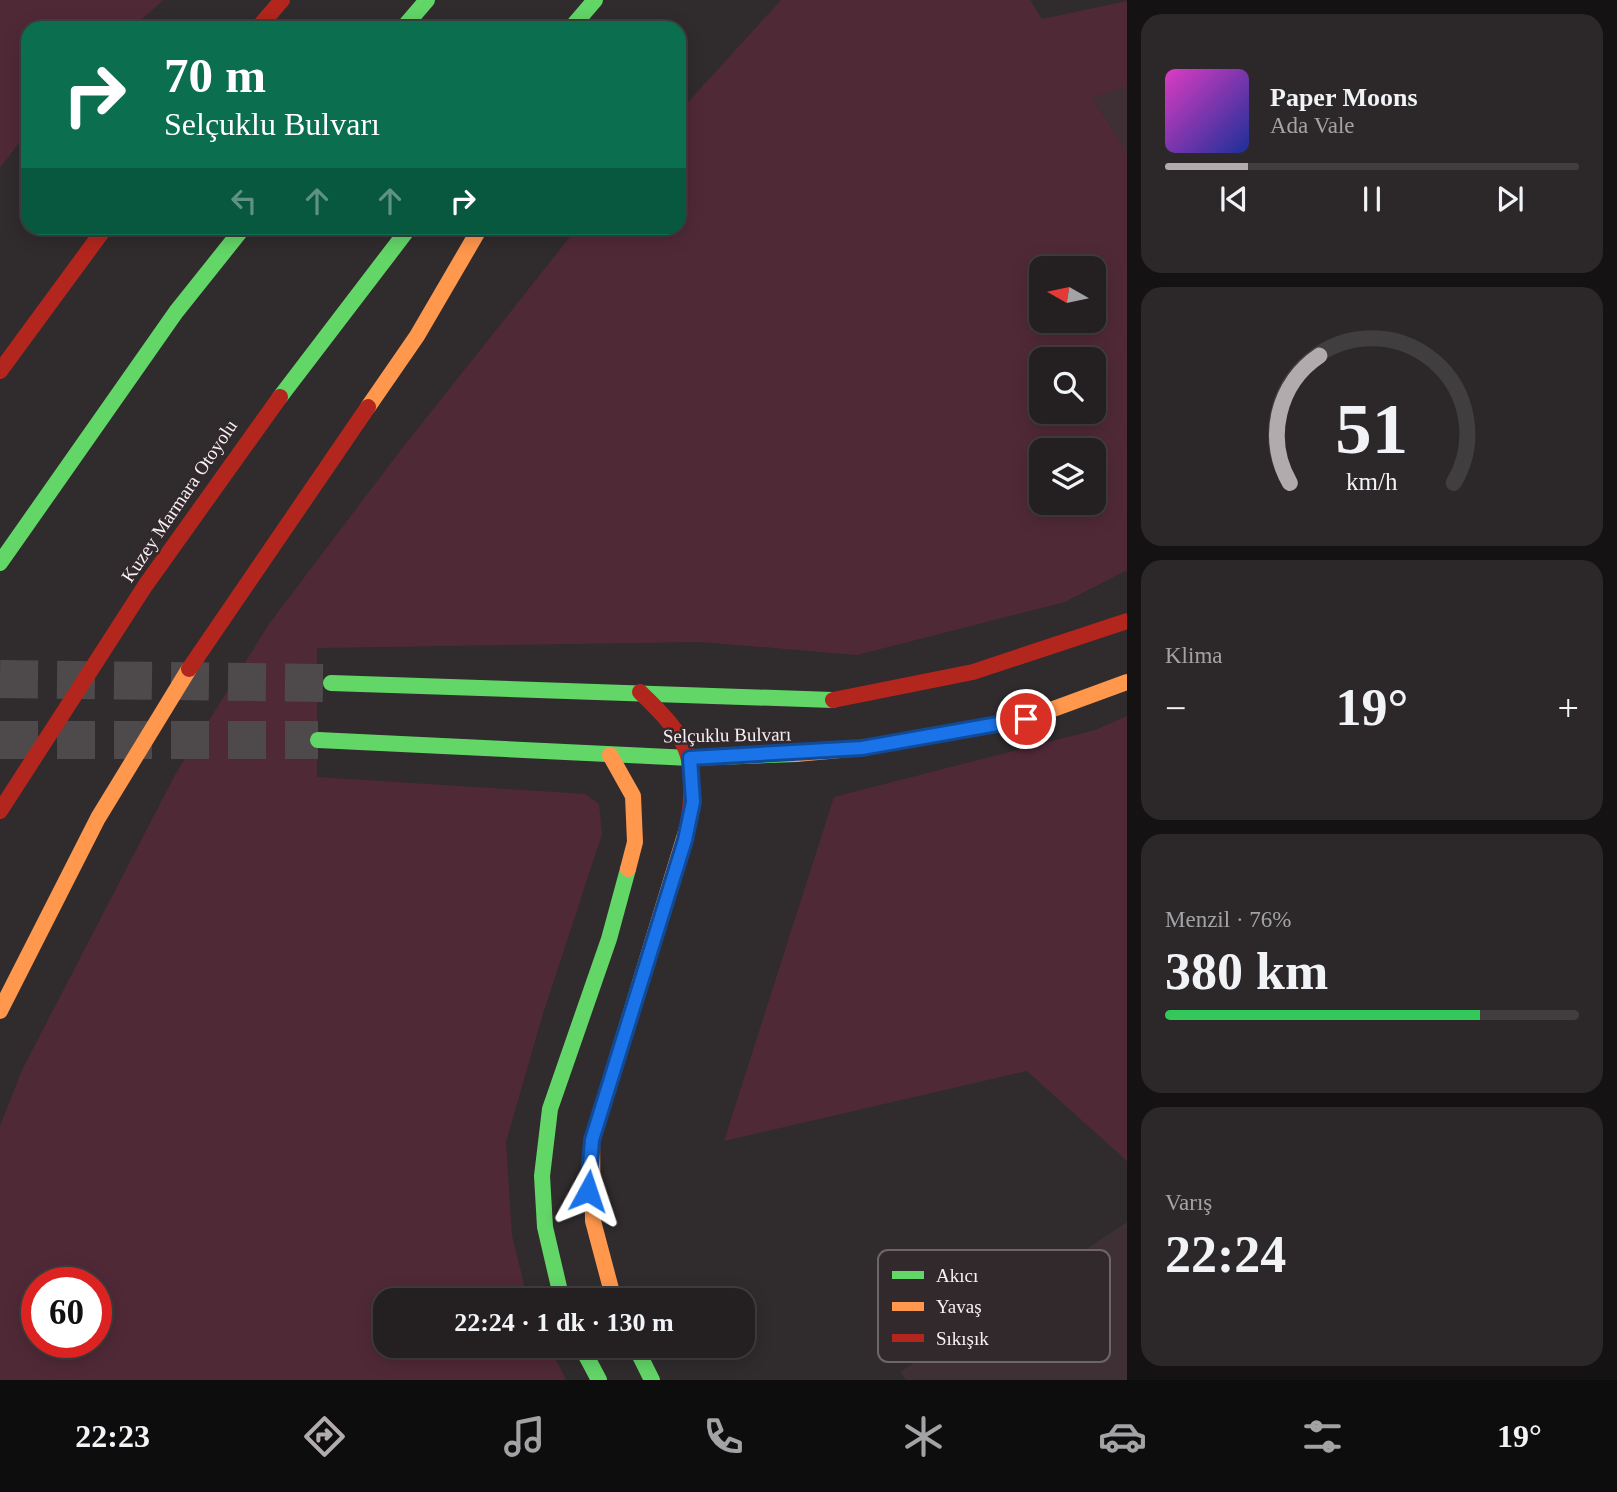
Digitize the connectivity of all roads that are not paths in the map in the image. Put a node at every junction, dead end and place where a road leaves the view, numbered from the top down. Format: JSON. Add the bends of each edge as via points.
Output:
{"nodes":[{"id":1,"x":282,"y":0,"type":"edge"},
{"id":2,"x":427,"y":0,"type":"edge"},
{"id":3,"x":597,"y":0,"type":"edge"},
{"id":4,"x":264,"y":21,"type":"edge"},
{"id":5,"x":409,"y":21,"type":"edge"},
{"id":6,"x":578,"y":21,"type":"edge"},
{"id":7,"x":589,"y":21,"type":"edge"},
{"id":8,"x":100,"y":235,"type":"edge"},
{"id":9,"x":237,"y":235,"type":"edge"},
{"id":10,"x":404,"y":235,"type":"edge"},
{"id":11,"x":476,"y":235,"type":"edge"},
{"id":12,"x":0,"y":371,"type":"edge"},
{"id":13,"x":0,"y":563,"type":"edge"},
{"id":14,"x":1127,"y":621,"type":"edge"},
{"id":15,"x":1127,"y":682,"type":"edge"},
{"id":16,"x":331,"y":683,"type":"tunnel mouth"},
{"id":17,"x":640,"y":692,"type":"junction"},
{"id":18,"x":318,"y":740,"type":"tunnel mouth"},
{"id":19,"x":610,"y":755,"type":"junction"},
{"id":20,"x":690,"y":758,"type":"junction"},
{"id":21,"x":0,"y":811,"type":"edge"},
{"id":22,"x":0,"y":1011,"type":"edge"},
{"id":23,"x":559,"y":1288,"type":"edge"},
{"id":24,"x":610,"y":1288,"type":"edge"},
{"id":25,"x":587,"y":1358,"type":"edge"},
{"id":26,"x":641,"y":1358,"type":"edge"},
{"id":27,"x":599,"y":1380,"type":"edge"},
{"id":28,"x":652,"y":1380,"type":"edge"}],
"edges":[{"from":1,"to":4,"type":"main road"},
{"from":2,"to":5,"type":"main road"},
{"from":3,"to":6,"type":"main road"},
{"from":3,"to":7,"type":"main road"},
{"from":8,"to":12,"type":"main road"},
{"from":9,"to":13,"type":"main road","via":[[176,312]]},
{"from":10,"to":21,"type":"main road","name":"Kuzey Marmara Otoyolu","via":[[267,411],[128,612]]},
{"from":11,"to":22,"type":"main road","via":[[417,336],[148,733],[98,818]]},
{"from":14,"to":17,"type":"main road","name":"Selçuklu Bulvarı","via":[[973,672],[831,700]]},
{"from":15,"to":20,"type":"main road","name":"Selçuklu Bulvarı","via":[[1026,719],[862,748]]},
{"from":16,"to":17,"type":"main road","name":"Selçuklu Bulvarı"},
{"from":17,"to":20,"type":"main road","via":[[678,730]]},
{"from":18,"to":19,"type":"main road","name":"Selçuklu Bulvarı"},
{"from":19,"to":20,"type":"main road","name":"Selçuklu Bulvarı"},
{"from":19,"to":23,"type":"main road","via":[[633,796],[635,842],[609,939],[550,1109],[542,1176],[545,1227]]},
{"from":20,"to":24,"type":"main road","via":[[693,802],[685,840],[592,1140],[588,1191],[597,1254]]},
{"from":25,"to":27,"type":"main road"},
{"from":26,"to":28,"type":"main road"}]}
